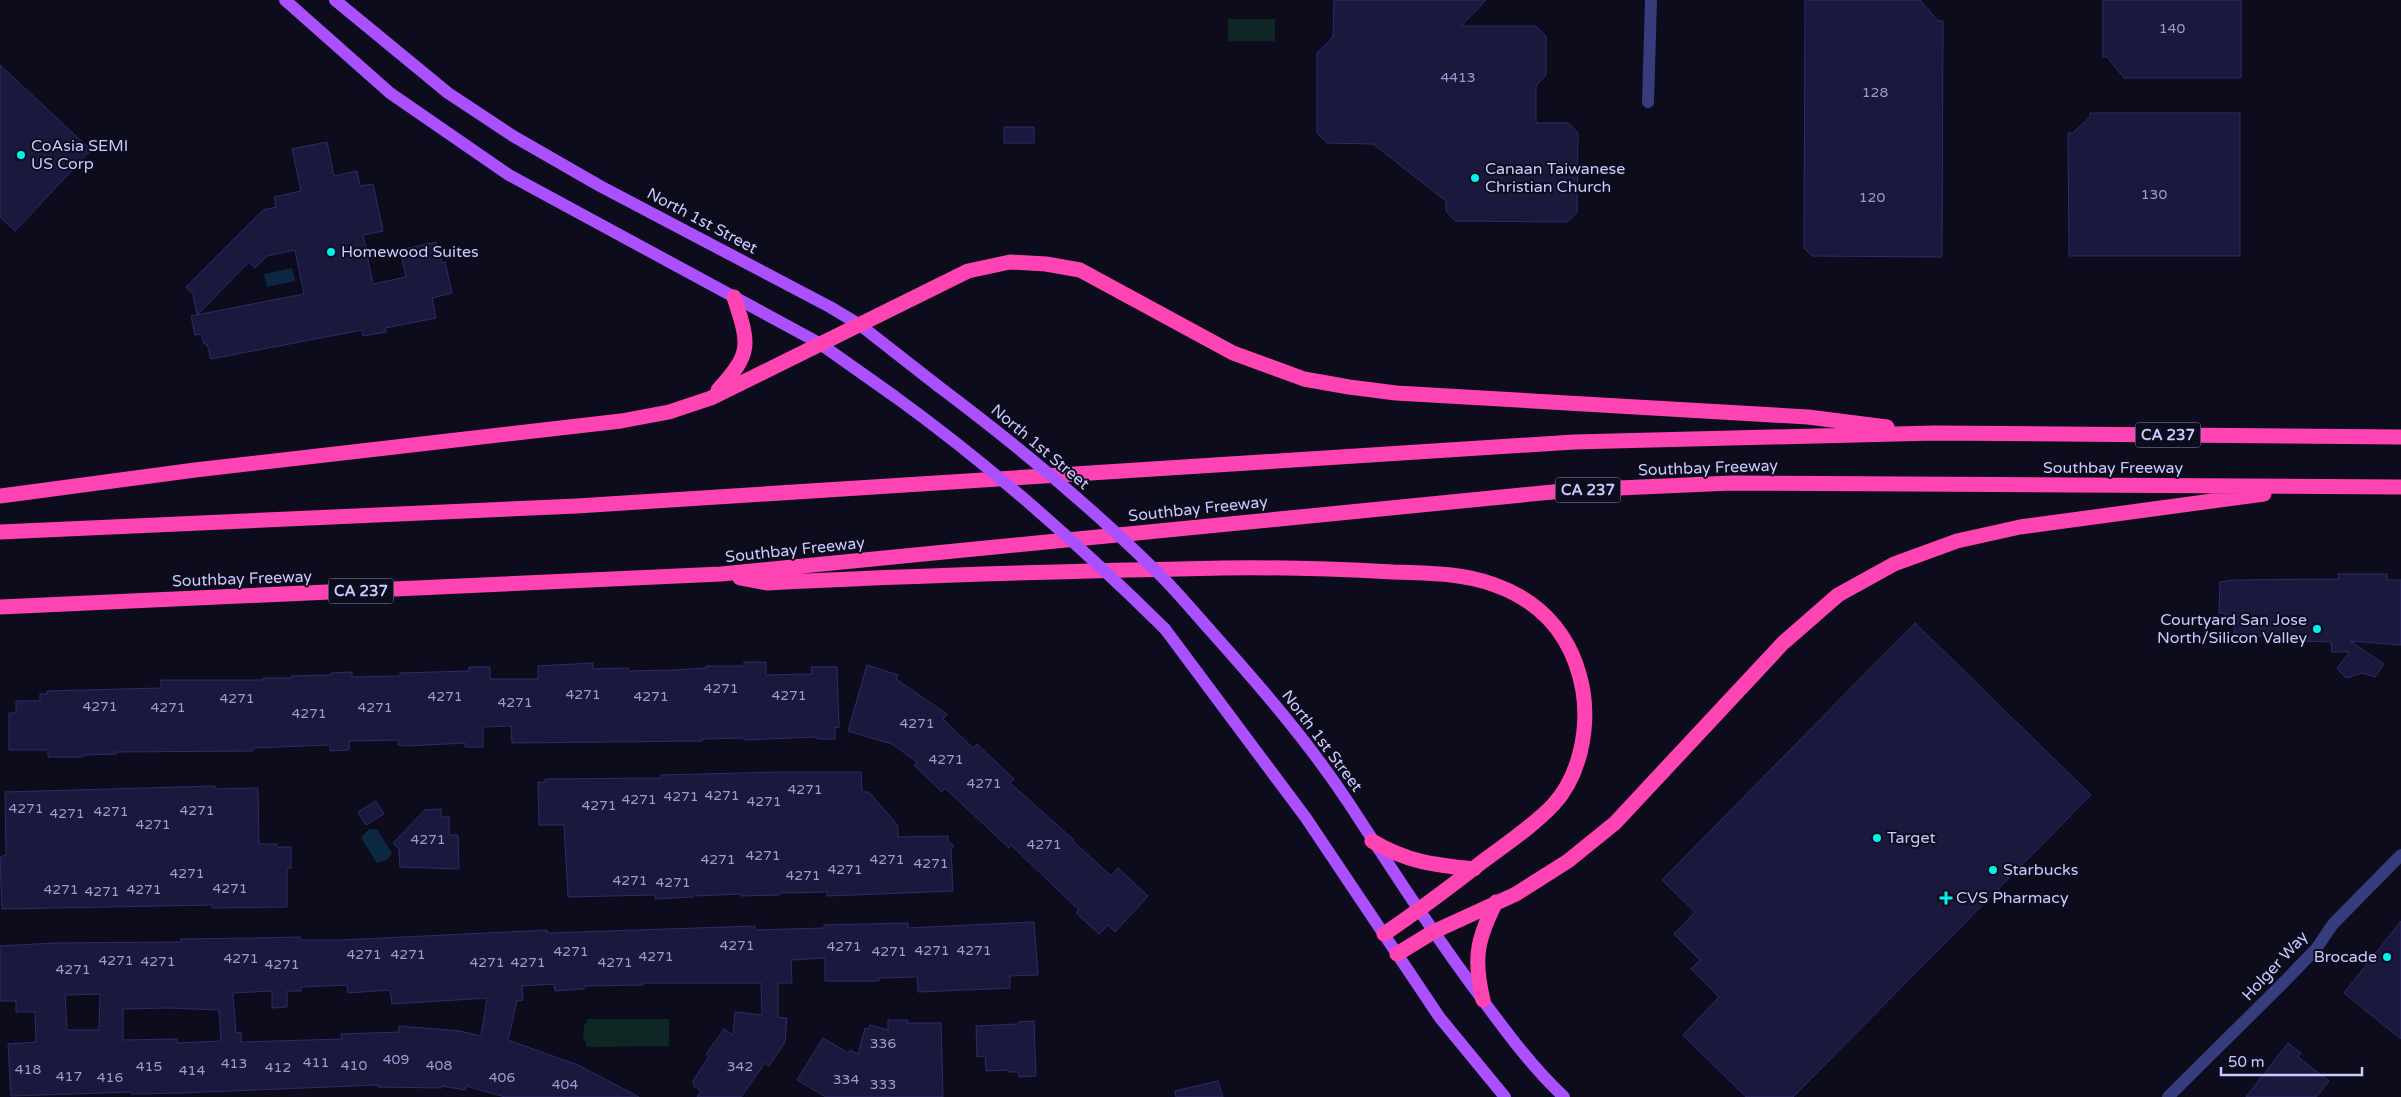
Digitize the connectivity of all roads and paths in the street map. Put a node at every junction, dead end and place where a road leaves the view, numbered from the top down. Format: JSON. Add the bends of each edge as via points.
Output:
{"nodes":[{"id":1,"x":285,"y":0,"type":"edge"},
{"id":2,"x":335,"y":0,"type":"edge"},
{"id":3,"x":1651,"y":0,"type":"edge"},
{"id":4,"x":1648,"y":102,"type":"dead end"},
{"id":5,"x":734,"y":297,"type":"junction"},
{"id":6,"x":860,"y":325,"type":"junction"},
{"id":7,"x":819,"y":343,"type":"junction"},
{"id":8,"x":711,"y":398,"type":"junction"},
{"id":9,"x":1935,"y":433,"type":"junction"},
{"id":10,"x":2401,"y":437,"type":"edge"},
{"id":11,"x":2315,"y":487,"type":"junction"},
{"id":12,"x":2401,"y":487,"type":"edge"},
{"id":13,"x":0,"y":496,"type":"edge"},
{"id":14,"x":0,"y":532,"type":"edge"},
{"id":15,"x":721,"y":574,"type":"junction"},
{"id":16,"x":0,"y":607,"type":"edge"},
{"id":17,"x":1372,"y":841,"type":"junction"},
{"id":18,"x":2401,"y":855,"type":"edge"},
{"id":19,"x":1474,"y":869,"type":"junction"},
{"id":20,"x":1496,"y":902,"type":"junction"},
{"id":21,"x":1418,"y":912,"type":"junction"},
{"id":22,"x":1433,"y":932,"type":"junction"},
{"id":23,"x":1384,"y":934,"type":"junction"},
{"id":24,"x":1398,"y":954,"type":"junction"},
{"id":25,"x":1483,"y":1000,"type":"junction"},
{"id":26,"x":1504,"y":1097,"type":"edge"},
{"id":27,"x":1564,"y":1097,"type":"edge"},
{"id":28,"x":2168,"y":1097,"type":"edge"}],
"edges":[{"from":1,"to":5,"type":"main road","via":[[390,93],[509,175]]},
{"from":2,"to":6,"type":"main road","name":"North 1st Street","via":[[448,93],[513,136]]},
{"from":3,"to":4,"type":"street"},
{"from":5,"to":7,"type":"main road"},
{"from":5,"to":8,"type":"highway","via":[[746,346],[736,370]]},
{"from":6,"to":7,"type":"highway"},
{"from":6,"to":9,"type":"highway","via":[[968,272],[1010,262],[1046,264],[1080,270],[1233,353],[1304,378],[1396,393],[1808,416]]},
{"from":6,"to":17,"type":"main road","name":"North 1st Street","bridge":true,"via":[[1012,442],[1156,571],[1282,712]]},
{"from":7,"to":8,"type":"highway"},
{"from":7,"to":23,"type":"main road","bridge":true,"via":[[994,472],[1059,528],[1165,629],[1306,818]]},
{"from":8,"to":13,"type":"highway","via":[[669,412],[621,421]]},
{"from":9,"to":10,"type":"highway","name":"Southbay Freeway","number":"CA 237"},
{"from":9,"to":14,"type":"highway","name":"Southbay Freeway","number":"CA 237","via":[[1574,442],[577,506]]},
{"from":11,"to":12,"type":"highway","name":"Southbay Freeway","number":"CA 237"},
{"from":11,"to":15,"type":"highway","name":"Southbay Freeway","number":"CA 237","via":[[1732,483],[1573,490]]},
{"from":11,"to":20,"type":"highway","via":[[2020,527],[1956,541],[1894,564],[1838,595],[1783,643],[1615,823],[1568,861],[1516,894]]},
{"from":15,"to":16,"type":"highway","name":"Southbay Freeway","number":"CA 237"},
{"from":15,"to":19,"type":"highway","via":[[767,583],[951,574],[1299,567],[1440,574],[1495,585],[1534,604],[1564,635],[1579,670],[1586,709],[1581,749],[1568,783],[1556,802]]},
{"from":17,"to":19,"type":"highway","via":[[1416,862]]},
{"from":17,"to":21,"type":"main road","name":"North 1st Street"},
{"from":18,"to":28,"type":"street","name":"Holger Way","via":[[2333,924],[2316,949]]},
{"from":19,"to":21,"type":"highway"},
{"from":20,"to":22,"type":"highway"},
{"from":20,"to":25,"type":"highway","via":[[1482,929],[1477,959]]},
{"from":21,"to":22,"type":"main road","name":"North 1st Street"},
{"from":21,"to":23,"type":"highway"},
{"from":22,"to":24,"type":"highway"},
{"from":22,"to":25,"type":"main road","name":"North 1st Street"},
{"from":23,"to":24,"type":"main road"},
{"from":24,"to":26,"type":"main road","via":[[1440,1018]]},
{"from":25,"to":27,"type":"main road","name":"North 1st Street","via":[[1518,1047]]}]}
